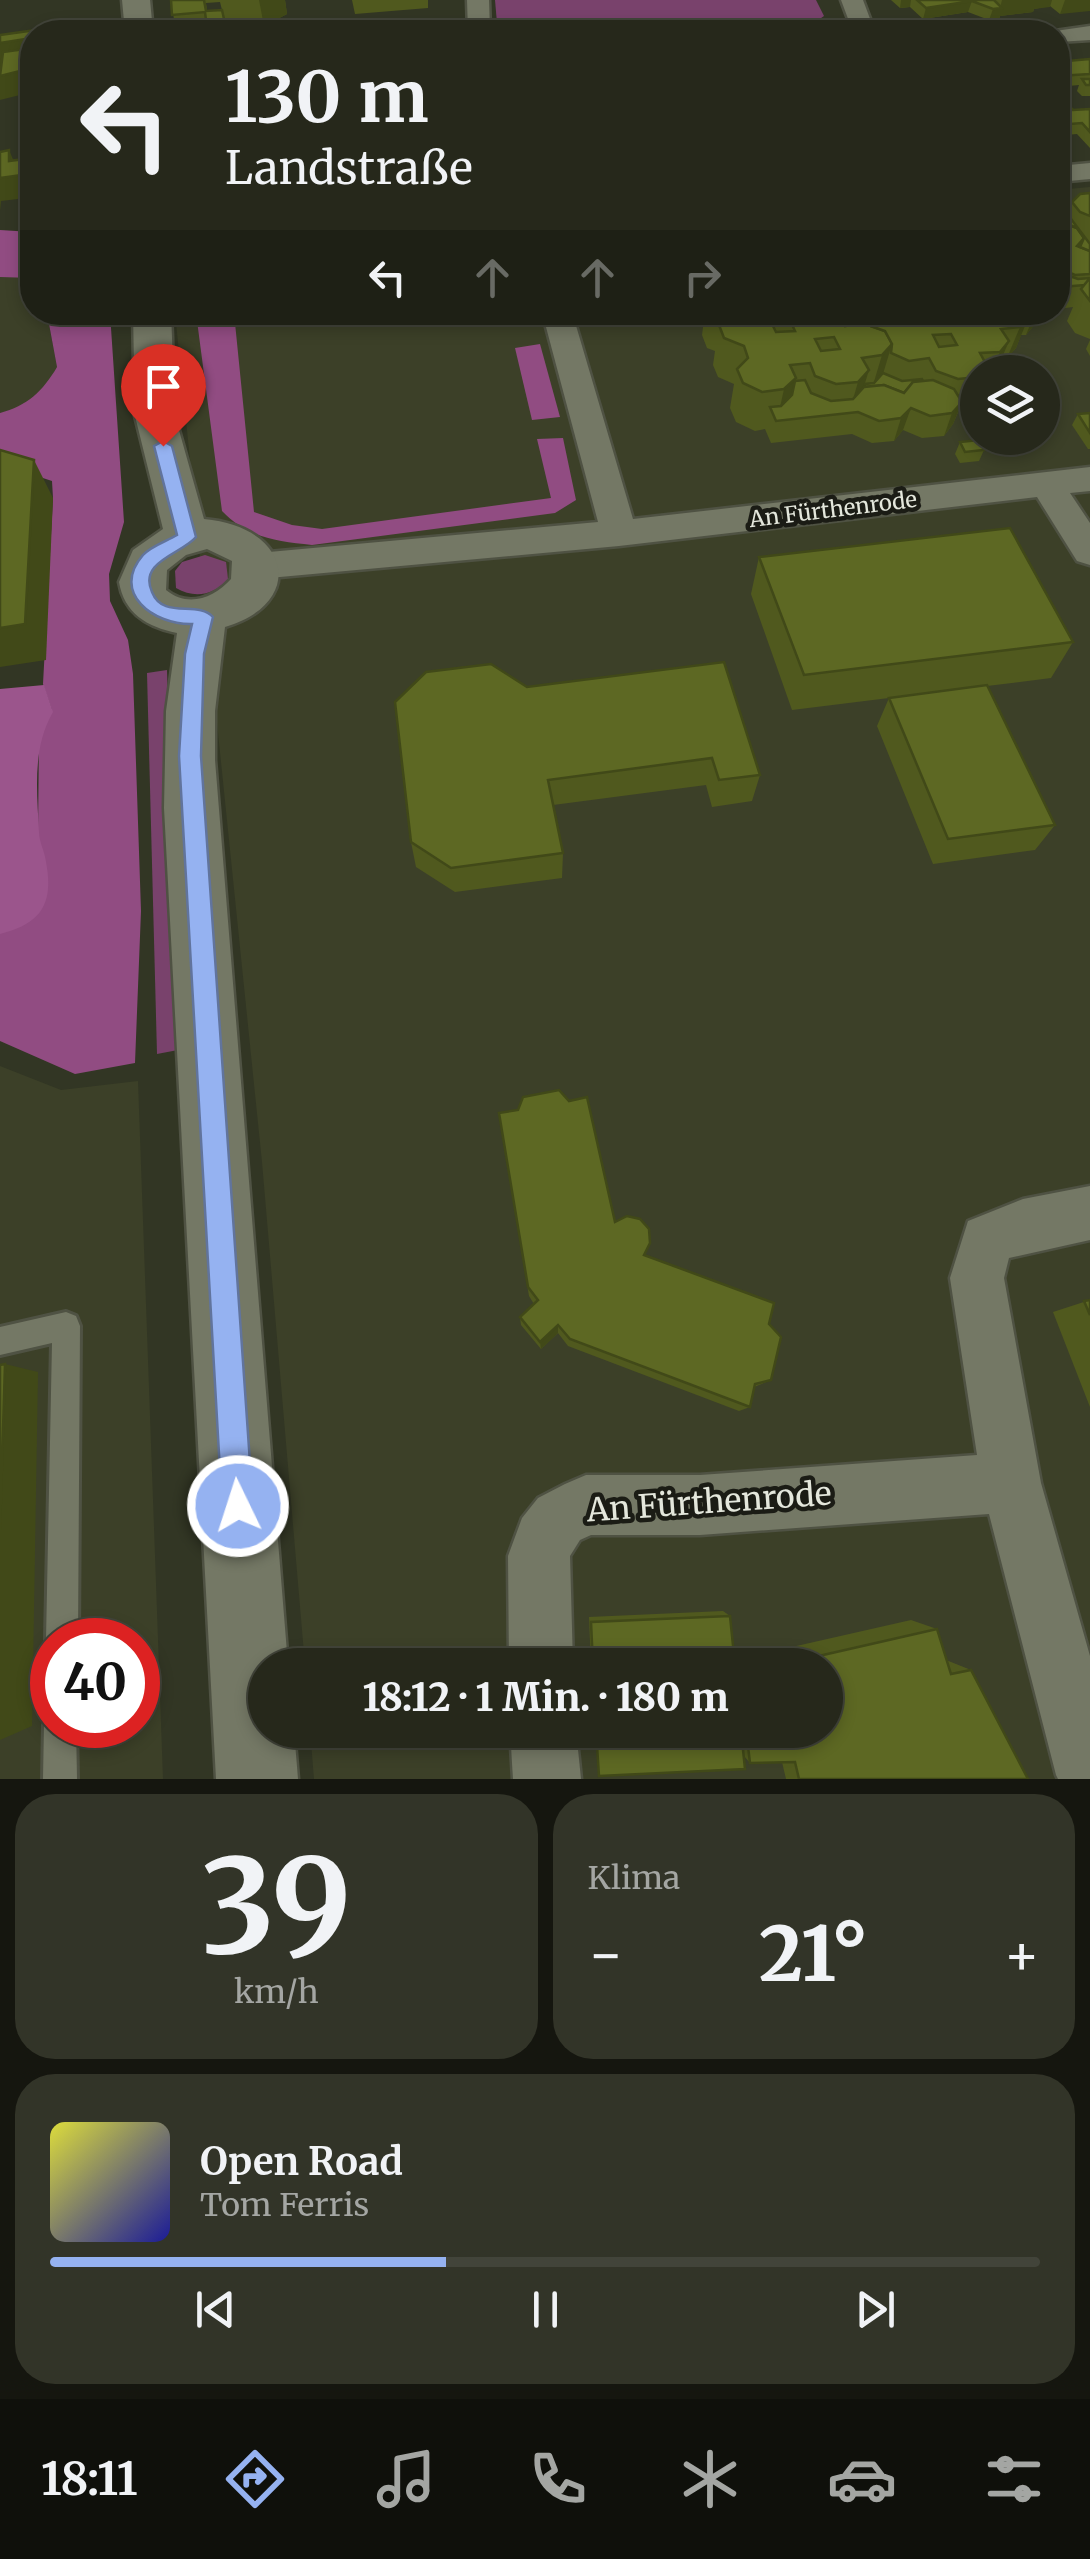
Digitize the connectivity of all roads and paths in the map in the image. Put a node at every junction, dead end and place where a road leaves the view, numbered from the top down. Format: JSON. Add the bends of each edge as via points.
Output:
{"nodes":[{"id":1,"x":152,"y":325,"type":"edge"},
{"id":2,"x":561,"y":325,"type":"edge"},
{"id":3,"x":1090,"y":478,"type":"edge"},
{"id":4,"x":1047,"y":484,"type":"junction"},
{"id":5,"x":619,"y":534,"type":"junction"},
{"id":6,"x":187,"y":537,"type":"junction"},
{"id":7,"x":1090,"y":552,"type":"edge"},
{"id":8,"x":258,"y":566,"type":"junction"},
{"id":9,"x":203,"y":617,"type":"junction"},
{"id":10,"x":1090,"y":1213,"type":"edge"},
{"id":11,"x":0,"y":1341,"type":"edge"},
{"id":12,"x":1012,"y":1483,"type":"junction"},
{"id":13,"x":62,"y":1618,"type":"edge"},
{"id":14,"x":1070,"y":1645,"type":"edge"},
{"id":15,"x":541,"y":1648,"type":"edge"},
{"id":16,"x":60,"y":1748,"type":"edge"},
{"id":17,"x":544,"y":1748,"type":"edge"},
{"id":18,"x":1090,"y":1774,"type":"edge"},
{"id":19,"x":60,"y":1779,"type":"edge"},
{"id":20,"x":256,"y":1779,"type":"edge"},
{"id":21,"x":547,"y":1779,"type":"edge"}],
"edges":[{"from":1,"to":6,"type":"street","via":[[155,416]]},
{"from":2,"to":5,"type":"street"},
{"from":3,"to":4,"type":"street","name":"An Fürthenrode"},
{"from":4,"to":5,"type":"street","name":"An Fürthenrode"},
{"from":4,"to":7,"type":"street"},
{"from":5,"to":8,"type":"street","name":"An Fürthenrode"},
{"from":6,"to":8,"type":"street","via":[[207,534],[242,543]]},
{"from":6,"to":9,"type":"street","via":[[152,557],[140,588],[161,612]]},
{"from":8,"to":9,"type":"street","via":[[244,598]]},
{"from":9,"to":20,"type":"street","via":[[194,654],[190,756]]},
{"from":10,"to":12,"type":"street","via":[[987,1240],[978,1278]]},
{"from":11,"to":13,"type":"lane","via":[[66,1326]]},
{"from":12,"to":14,"type":"street"},
{"from":12,"to":15,"type":"street","name":"An Fürthenrode","via":[[700,1505],[586,1505],[559,1519],[544,1540]]},
{"from":14,"to":18,"type":"street"},
{"from":16,"to":19,"type":"lane"},
{"from":17,"to":21,"type":"street"}]}
